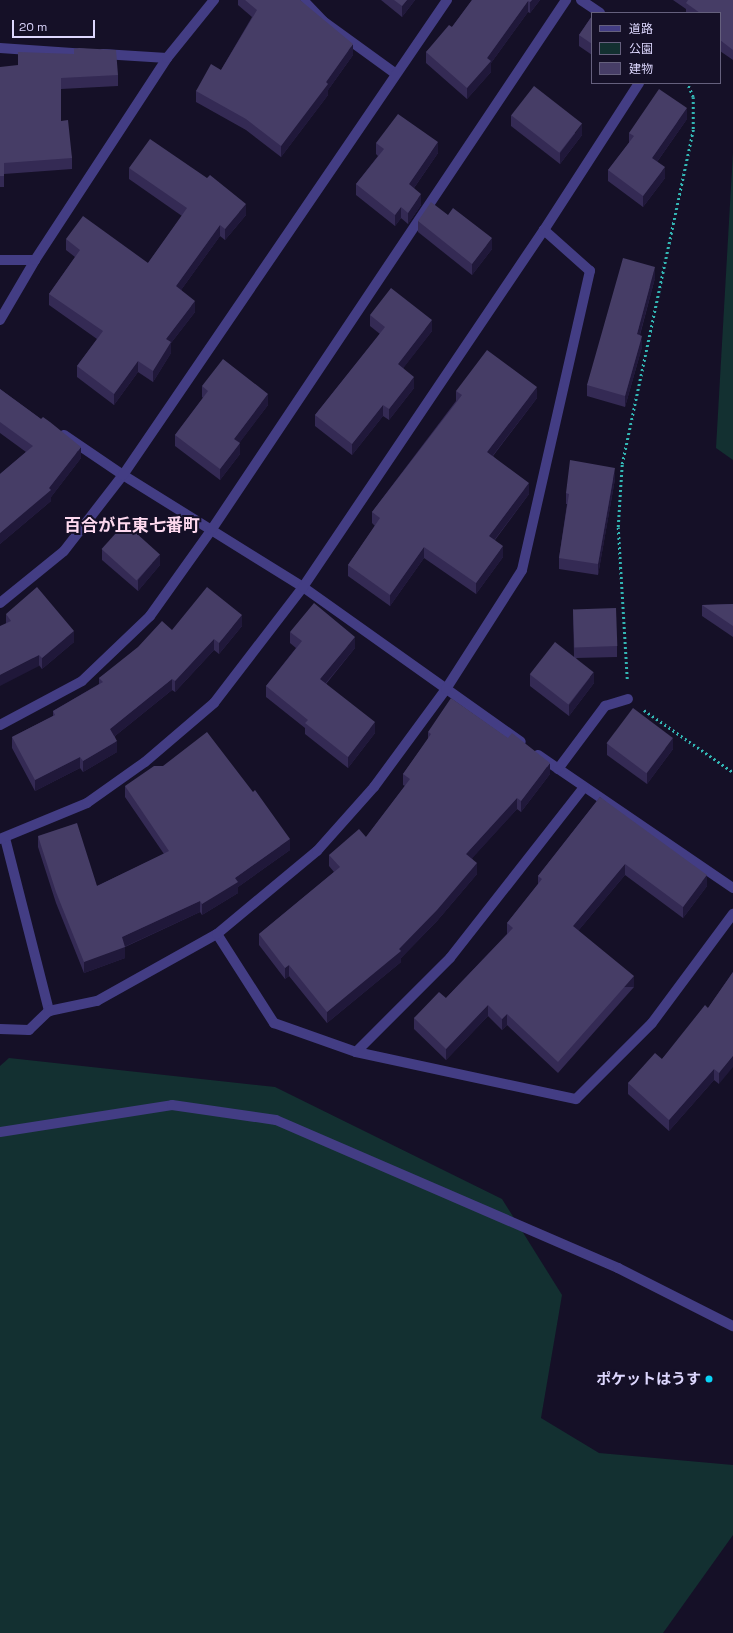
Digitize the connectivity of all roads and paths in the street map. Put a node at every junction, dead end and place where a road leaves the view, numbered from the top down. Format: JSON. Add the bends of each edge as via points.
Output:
{"nodes":[{"id":1,"x":214,"y":0,"type":"edge"},
{"id":2,"x":303,"y":0,"type":"edge"},
{"id":3,"x":447,"y":0,"type":"edge"},
{"id":4,"x":566,"y":0,"type":"edge"},
{"id":5,"x":581,"y":0,"type":"edge"},
{"id":6,"x":599,"y":12,"type":"edge"},
{"id":7,"x":0,"y":48,"type":"edge"},
{"id":8,"x":167,"y":58,"type":"junction"},
{"id":9,"x":396,"y":74,"type":"junction"},
{"id":10,"x":638,"y":84,"type":"edge"},
{"id":11,"x":687,"y":84,"type":"edge"},
{"id":12,"x":544,"y":230,"type":"junction"},
{"id":13,"x":0,"y":260,"type":"edge"},
{"id":14,"x":36,"y":260,"type":"junction"},
{"id":15,"x":0,"y":320,"type":"edge"},
{"id":16,"x":58,"y":430,"type":"edge"},
{"id":17,"x":123,"y":474,"type":"junction"},
{"id":18,"x":212,"y":529,"type":"junction"},
{"id":19,"x":303,"y":587,"type":"junction"},
{"id":20,"x":0,"y":603,"type":"edge"},
{"id":21,"x":446,"y":689,"type":"junction"},
{"id":22,"x":628,"y":699,"type":"junction"},
{"id":23,"x":0,"y":725,"type":"edge"},
{"id":24,"x":558,"y":769,"type":"junction"},
{"id":25,"x":733,"y":772,"type":"edge"},
{"id":26,"x":584,"y":787,"type":"junction"},
{"id":27,"x":3,"y":838,"type":"edge"},
{"id":28,"x":733,"y":888,"type":"edge"},
{"id":29,"x":733,"y":914,"type":"edge"},
{"id":30,"x":217,"y":934,"type":"junction"},
{"id":31,"x":49,"y":1011,"type":"junction"},
{"id":32,"x":0,"y":1029,"type":"edge"},
{"id":33,"x":356,"y":1052,"type":"junction"},
{"id":34,"x":0,"y":1132,"type":"edge"},
{"id":35,"x":733,"y":1326,"type":"edge"}],
"edges":[{"from":1,"to":8,"type":"street"},
{"from":2,"to":9,"type":"street","via":[[323,20]]},
{"from":3,"to":9,"type":"street"},
{"from":4,"to":18,"type":"street"},
{"from":5,"to":6,"type":"street"},
{"from":7,"to":8,"type":"street"},
{"from":8,"to":14,"type":"street"},
{"from":9,"to":17,"type":"street"},
{"from":10,"to":12,"type":"street"},
{"from":11,"to":22,"type":"path","via":[[693,97],[693,129],[622,464],[618,527]]},
{"from":12,"to":19,"type":"street"},
{"from":12,"to":21,"type":"street","via":[[590,271],[522,570]]},
{"from":13,"to":14,"type":"street"},
{"from":14,"to":15,"type":"street"},
{"from":16,"to":17,"type":"street"},
{"from":17,"to":18,"type":"street"},
{"from":17,"to":20,"type":"street","via":[[64,551]]},
{"from":18,"to":19,"type":"street"},
{"from":18,"to":23,"type":"street","via":[[150,616],[82,681]]},
{"from":19,"to":21,"type":"street"},
{"from":19,"to":27,"type":"street","via":[[214,703],[144,762],[87,804]]},
{"from":21,"to":24,"type":"street"},
{"from":21,"to":30,"type":"street","via":[[374,787],[317,851]]},
{"from":22,"to":24,"type":"street","via":[[605,706]]},
{"from":22,"to":25,"type":"path"},
{"from":24,"to":26,"type":"street"},
{"from":26,"to":28,"type":"street"},
{"from":26,"to":33,"type":"street","via":[[450,958]]},
{"from":27,"to":31,"type":"street"},
{"from":29,"to":33,"type":"street","via":[[652,1023],[576,1099]]},
{"from":30,"to":31,"type":"street","via":[[97,1001]]},
{"from":30,"to":33,"type":"street","via":[[274,1023]]},
{"from":31,"to":32,"type":"street","via":[[29,1030]]},
{"from":34,"to":35,"type":"street","via":[[172,1105],[276,1120],[618,1268]]}]}
